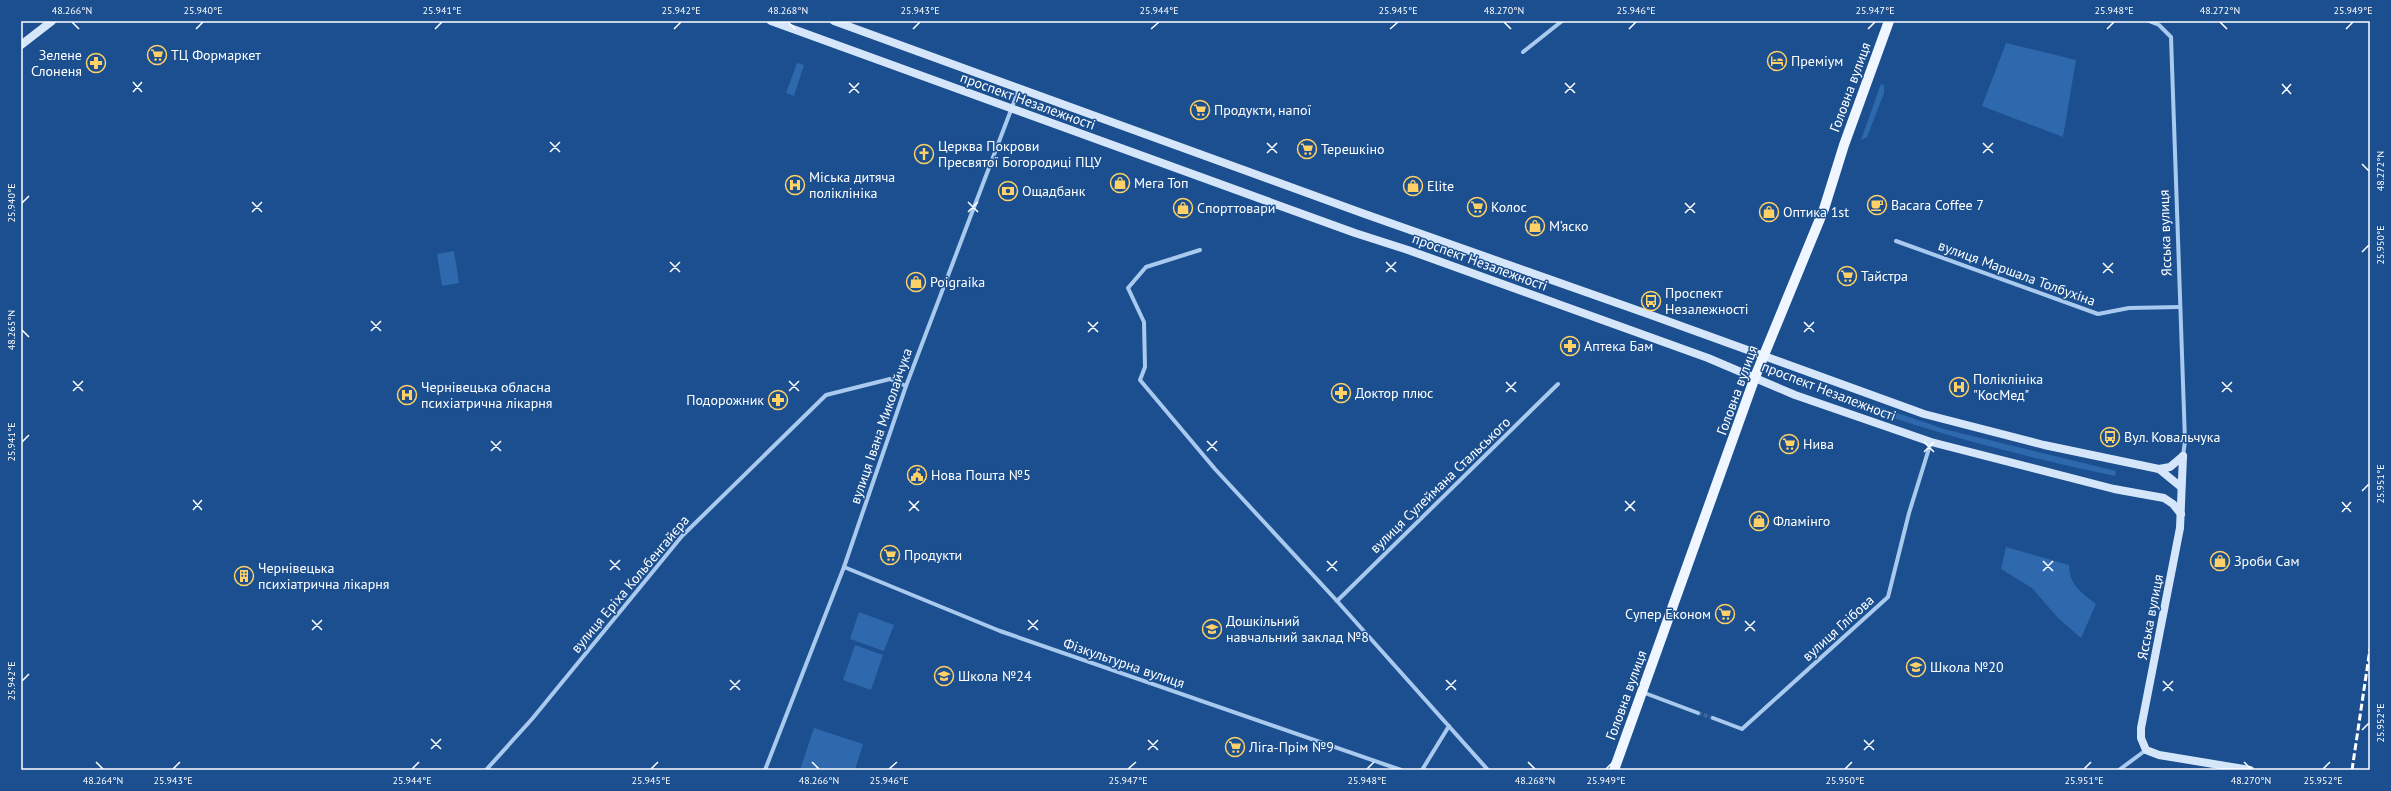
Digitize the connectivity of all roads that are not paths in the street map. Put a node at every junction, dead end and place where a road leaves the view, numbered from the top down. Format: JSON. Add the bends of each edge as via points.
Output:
{"nodes":[{"id":1,"x":52,"y":21,"type":"edge"},
{"id":2,"x":771,"y":21,"type":"edge"},
{"id":3,"x":834,"y":21,"type":"edge"},
{"id":4,"x":1562,"y":21,"type":"edge"},
{"id":5,"x":1889,"y":21,"type":"edge"},
{"id":6,"x":2149,"y":21,"type":"edge"},
{"id":7,"x":21,"y":45,"type":"edge"},
{"id":8,"x":1523,"y":52,"type":"dead end"},
{"id":9,"x":1019,"y":89,"type":"junction"},
{"id":10,"x":1011,"y":110,"type":"junction"},
{"id":11,"x":1896,"y":240,"type":"dead end"},
{"id":12,"x":1200,"y":250,"type":"dead end"},
{"id":13,"x":2180,"y":307,"type":"junction"},
{"id":14,"x":1764,"y":356,"type":"junction"},
{"id":15,"x":1755,"y":377,"type":"junction"},
{"id":16,"x":1558,"y":384,"type":"dead end"},
{"id":17,"x":906,"y":386,"type":"junction"},
{"id":18,"x":1931,"y":442,"type":"junction"},
{"id":19,"x":2183,"y":456,"type":"junction"},
{"id":20,"x":2158,"y":469,"type":"junction"},
{"id":21,"x":2181,"y":487,"type":"junction"},
{"id":22,"x":2181,"y":514,"type":"junction"},
{"id":23,"x":844,"y":567,"type":"junction"},
{"id":24,"x":1337,"y":601,"type":"junction"},
{"id":25,"x":1642,"y":692,"type":"junction"},
{"id":26,"x":1698,"y":713,"type":"tunnel mouth"},
{"id":27,"x":1713,"y":718,"type":"tunnel mouth"},
{"id":28,"x":1449,"y":726,"type":"junction"},
{"id":29,"x":2146,"y":750,"type":"junction"},
{"id":30,"x":486,"y":770,"type":"edge"},
{"id":31,"x":765,"y":770,"type":"edge"},
{"id":32,"x":1401,"y":770,"type":"edge"},
{"id":33,"x":1422,"y":770,"type":"edge"},
{"id":34,"x":1488,"y":770,"type":"edge"},
{"id":35,"x":1614,"y":770,"type":"edge"},
{"id":36,"x":2118,"y":770,"type":"edge"},
{"id":37,"x":2250,"y":770,"type":"edge"}],
"edges":[{"from":1,"to":7,"type":"main road"},
{"from":2,"to":10,"type":"main road","name":"проспект Незалежності"},
{"from":3,"to":9,"type":"main road","name":"проспект Незалежності"},
{"from":4,"to":8,"type":"street"},
{"from":5,"to":14,"type":"main road","name":"Головна вулиця","via":[[1844,145],[1824,210]]},
{"from":6,"to":13,"type":"street","name":"Ясська вулиця","via":[[2159,25],[2171,37]]},
{"from":9,"to":10,"type":"street","name":"вулиця Івана Миколайчука"},
{"from":9,"to":14,"type":"main road","name":"проспект Незалежності"},
{"from":10,"to":15,"type":"main road","name":"проспект Незалежності","via":[[1708,358]]},
{"from":10,"to":17,"type":"street","name":"вулиця Івана Миколайчука"},
{"from":11,"to":13,"type":"street","name":"вулиця Маршала Толбухіна","via":[[2098,314],[2129,308]]},
{"from":12,"to":24,"type":"street","via":[[1146,267],[1128,288],[1144,322],[1145,367],[1140,380],[1215,469]]},
{"from":13,"to":19,"type":"street","name":"Ясська вулиця","via":[[2185,441]]},
{"from":14,"to":15,"type":"main road","name":"Головна вулиця"},
{"from":14,"to":20,"type":"main road","name":"проспект Незалежності","via":[[1924,414],[2044,445]]},
{"from":15,"to":18,"type":"main road","name":"проспект Незалежності","via":[[1795,395]]},
{"from":15,"to":25,"type":"main road","name":"Головна вулиця"},
{"from":16,"to":24,"type":"street","name":"вулиця Сулеймана Стальського"},
{"from":17,"to":23,"type":"street","name":"вулиця Івана Миколайчука"},
{"from":17,"to":30,"type":"street","name":"вулиця Еріха Кольбенгайєра","via":[[890,379],[826,395],[682,536],[532,719]]},
{"from":18,"to":22,"type":"main road","name":"проспект Незалежності","via":[[2114,489],[2164,498]]},
{"from":18,"to":27,"type":"street","name":"вулиця Глібова","via":[[1909,513],[1888,597],[1742,729]]},
{"from":19,"to":20,"type":"main road","via":[[2170,467]]},
{"from":19,"to":21,"type":"main road","name":"Ясська вулиця"},
{"from":20,"to":21,"type":"main road","name":"проспект Незалежності"},
{"from":21,"to":22,"type":"main road","name":"Ясська вулиця"},
{"from":22,"to":29,"type":"main road","name":"Ясська вулиця","via":[[2141,728],[2141,738]]},
{"from":23,"to":31,"type":"street","name":"вулиця Івана Миколайчука"},
{"from":23,"to":32,"type":"street","name":"Фізкультурна вулиця","via":[[1000,631]]},
{"from":24,"to":28,"type":"street"},
{"from":25,"to":26,"type":"street"},
{"from":25,"to":35,"type":"main road","name":"Головна вулиця"},
{"from":28,"to":33,"type":"street"},
{"from":28,"to":34,"type":"street"},
{"from":29,"to":36,"type":"street"},
{"from":29,"to":37,"type":"main road","via":[[2159,755]]}]}
